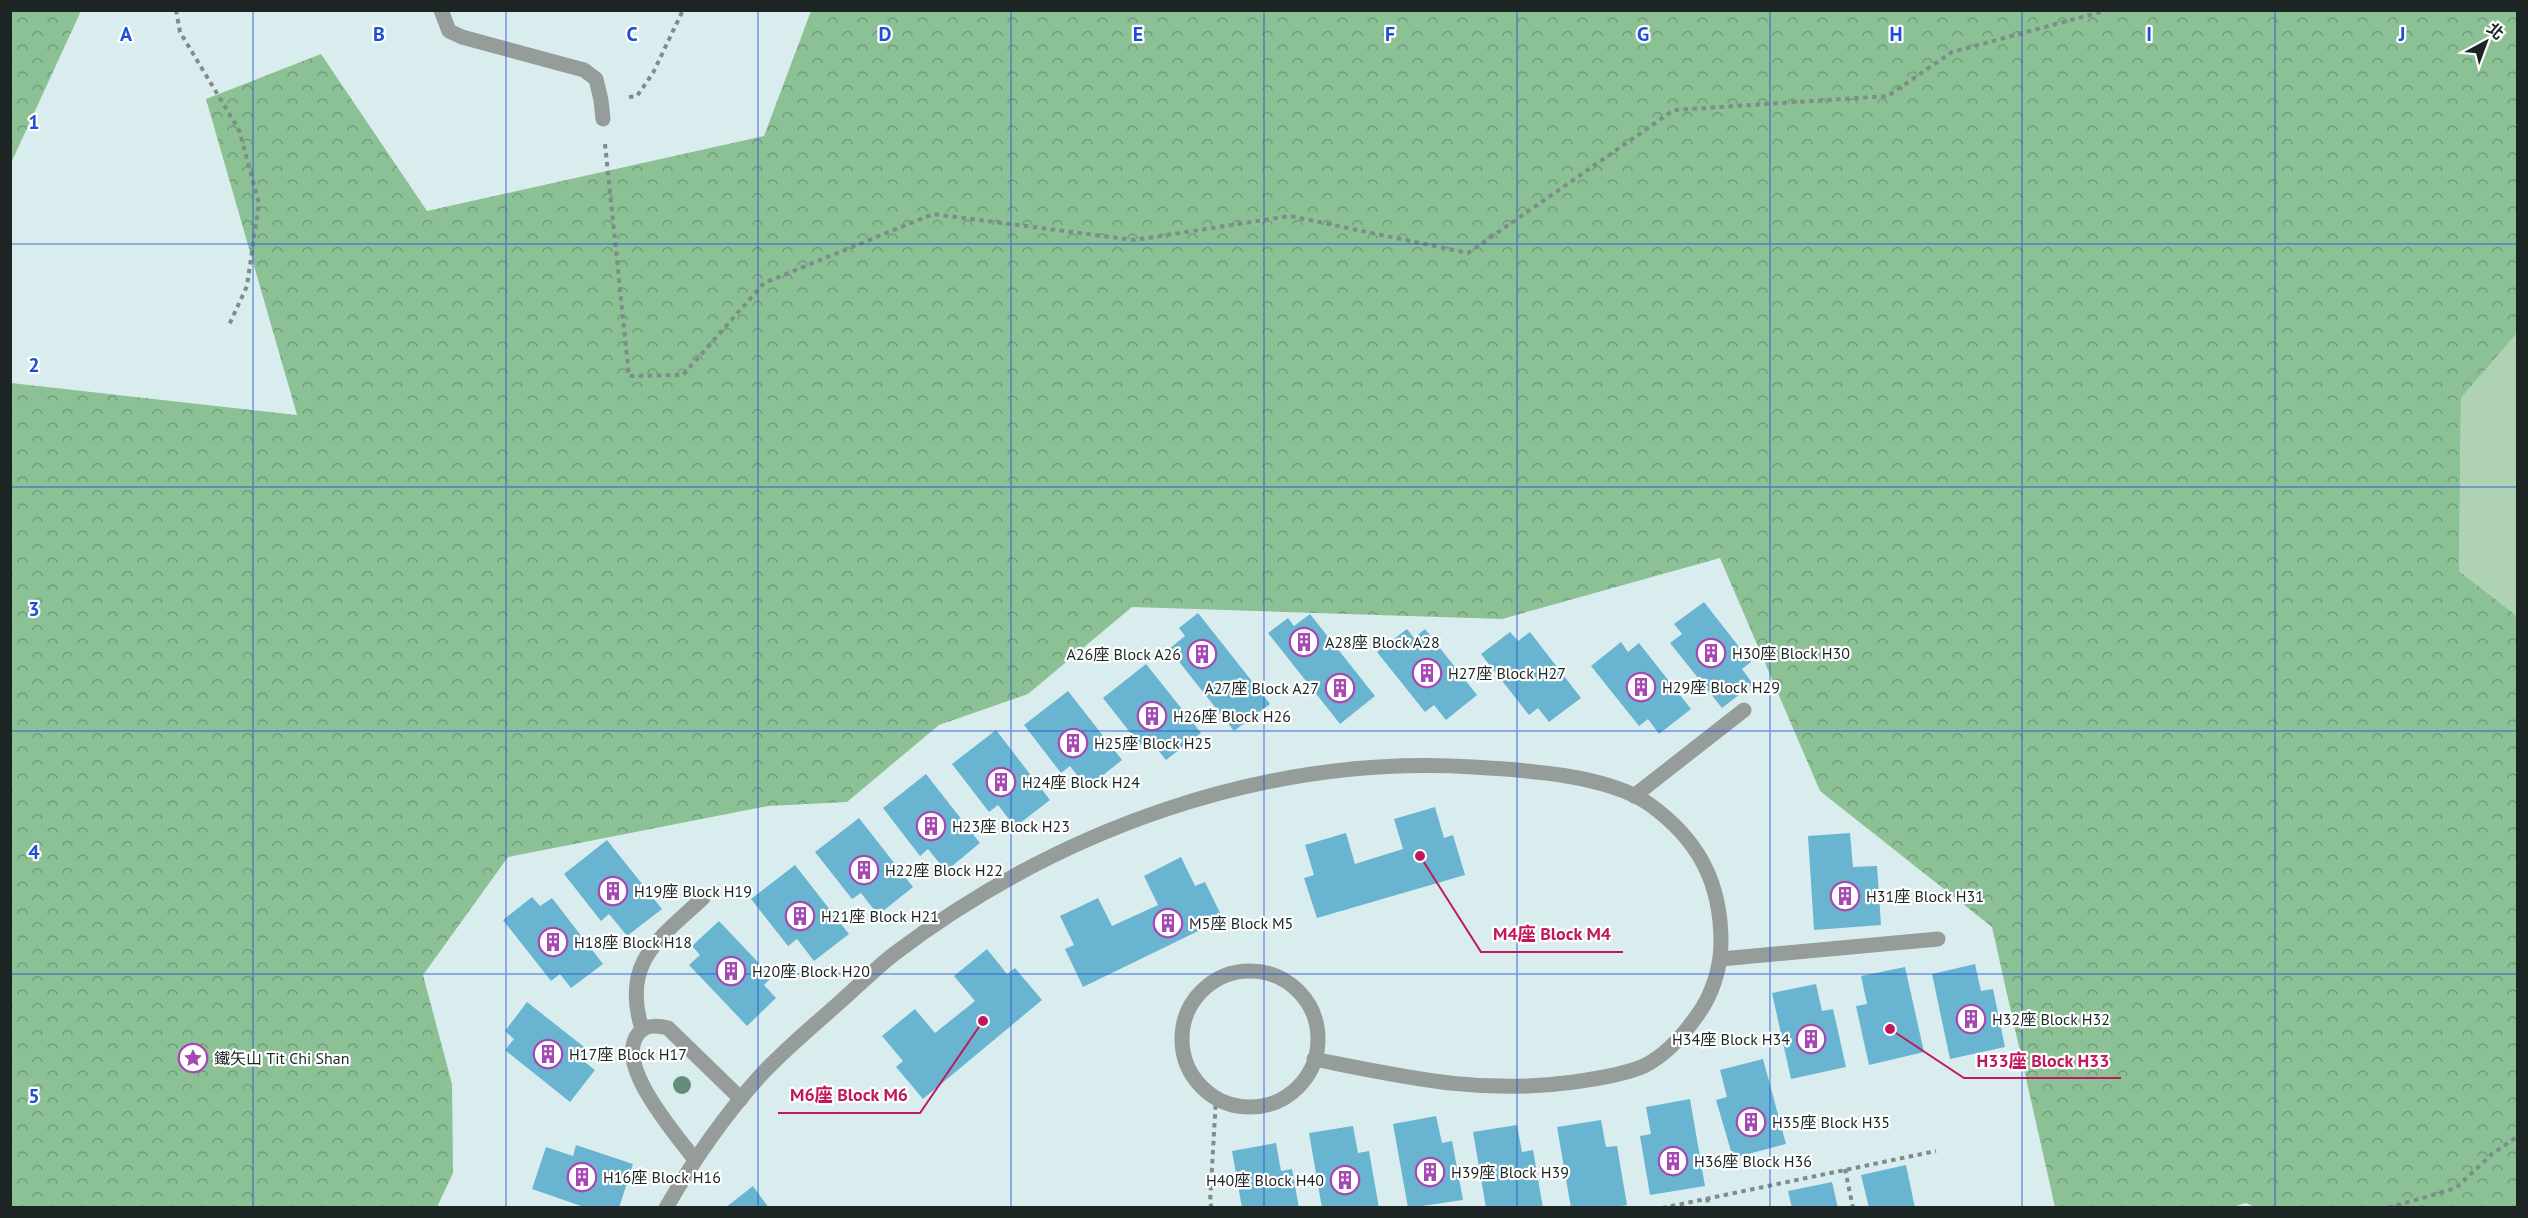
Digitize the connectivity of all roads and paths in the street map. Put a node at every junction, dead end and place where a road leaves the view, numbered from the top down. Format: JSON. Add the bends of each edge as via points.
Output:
{"nodes":[{"id":1,"x":177,"y":10,"type":"edge"},
{"id":2,"x":441,"y":10,"type":"edge"},
{"id":3,"x":682,"y":10,"type":"edge"},
{"id":4,"x":2108,"y":10,"type":"edge"},
{"id":5,"x":601,"y":100,"type":"junction"},
{"id":6,"x":603,"y":119,"type":"joint"},
{"id":7,"x":229,"y":325,"type":"dead end"},
{"id":8,"x":1744,"y":710,"type":"dead end"},
{"id":9,"x":1634,"y":796,"type":"junction"},
{"id":10,"x":703,"y":898,"type":"dead end"},
{"id":11,"x":1938,"y":939,"type":"dead end"},
{"id":12,"x":1721,"y":959,"type":"junction"},
{"id":13,"x":642,"y":1029,"type":"junction"},
{"id":14,"x":1314,"y":1059,"type":"junction"},
{"id":15,"x":1216,"y":1098,"type":"junction"},
{"id":16,"x":741,"y":1099,"type":"junction"},
{"id":17,"x":2517,"y":1136,"type":"edge"},
{"id":18,"x":1936,"y":1151,"type":"dead end"},
{"id":19,"x":695,"y":1160,"type":"junction"},
{"id":20,"x":1845,"y":1169,"type":"junction"},
{"id":21,"x":1707,"y":1198,"type":"junction"},
{"id":22,"x":666,"y":1208,"type":"edge"},
{"id":23,"x":1212,"y":1208,"type":"edge"},
{"id":24,"x":1662,"y":1208,"type":"edge"},
{"id":25,"x":1709,"y":1208,"type":"edge"},
{"id":26,"x":1853,"y":1208,"type":"edge"},
{"id":27,"x":2388,"y":1208,"type":"edge"}],
"edges":[{"from":1,"to":7,"type":"path","via":[[180,32],[239,130],[259,203],[247,286]]},
{"from":2,"to":5,"type":"street","via":[[449,31],[462,37],[584,70],[596,79]]},
{"from":3,"to":5,"type":"path","via":[[653,73],[637,96]]},
{"from":4,"to":6,"type":"path","via":[[1952,52],[1888,96],[1674,110],[1468,253],[1290,216],[1134,240],[933,214],[764,283],[683,375],[629,376]]},
{"from":5,"to":6,"type":"street"},
{"from":8,"to":9,"type":"street"},
{"from":9,"to":12,"type":"street","via":[[1681,831],[1707,868],[1721,912]]},
{"from":9,"to":16,"type":"street","via":[[1603,784],[1546,774],[1408,766],[1358,769],[1244,787],[1117,826],[999,883],[890,957],[800,1037]]},
{"from":10,"to":13,"type":"street","via":[[647,954],[635,991]]},
{"from":11,"to":12,"type":"street"},
{"from":12,"to":14,"type":"street","via":[[1707,1003],[1679,1040],[1643,1066],[1595,1079],[1491,1088],[1439,1083]]},
{"from":13,"to":16,"type":"street","via":[[655,1025],[668,1028]]},
{"from":13,"to":19,"type":"street","via":[[633,1040],[632,1054],[640,1083]]},
{"from":14,"to":15,"type":"street","via":[[1293,1092],[1276,1101],[1256,1106]]},
{"from":14,"to":15,"type":"street","via":[[1318,1038],[1314,1017],[1296,990],[1270,973],[1248,970],[1227,974],[1208,984],[1194,1000],[1184,1018],[1182,1032],[1188,1066],[1199,1084]]},
{"from":15,"to":23,"type":"path"},
{"from":16,"to":19,"type":"street"},
{"from":17,"to":27,"type":"path","via":[[2456,1188]]},
{"from":18,"to":20,"type":"path"},
{"from":19,"to":22,"type":"street"},
{"from":20,"to":21,"type":"path"},
{"from":20,"to":26,"type":"path"},
{"from":21,"to":24,"type":"path"},
{"from":21,"to":25,"type":"path"}]}
